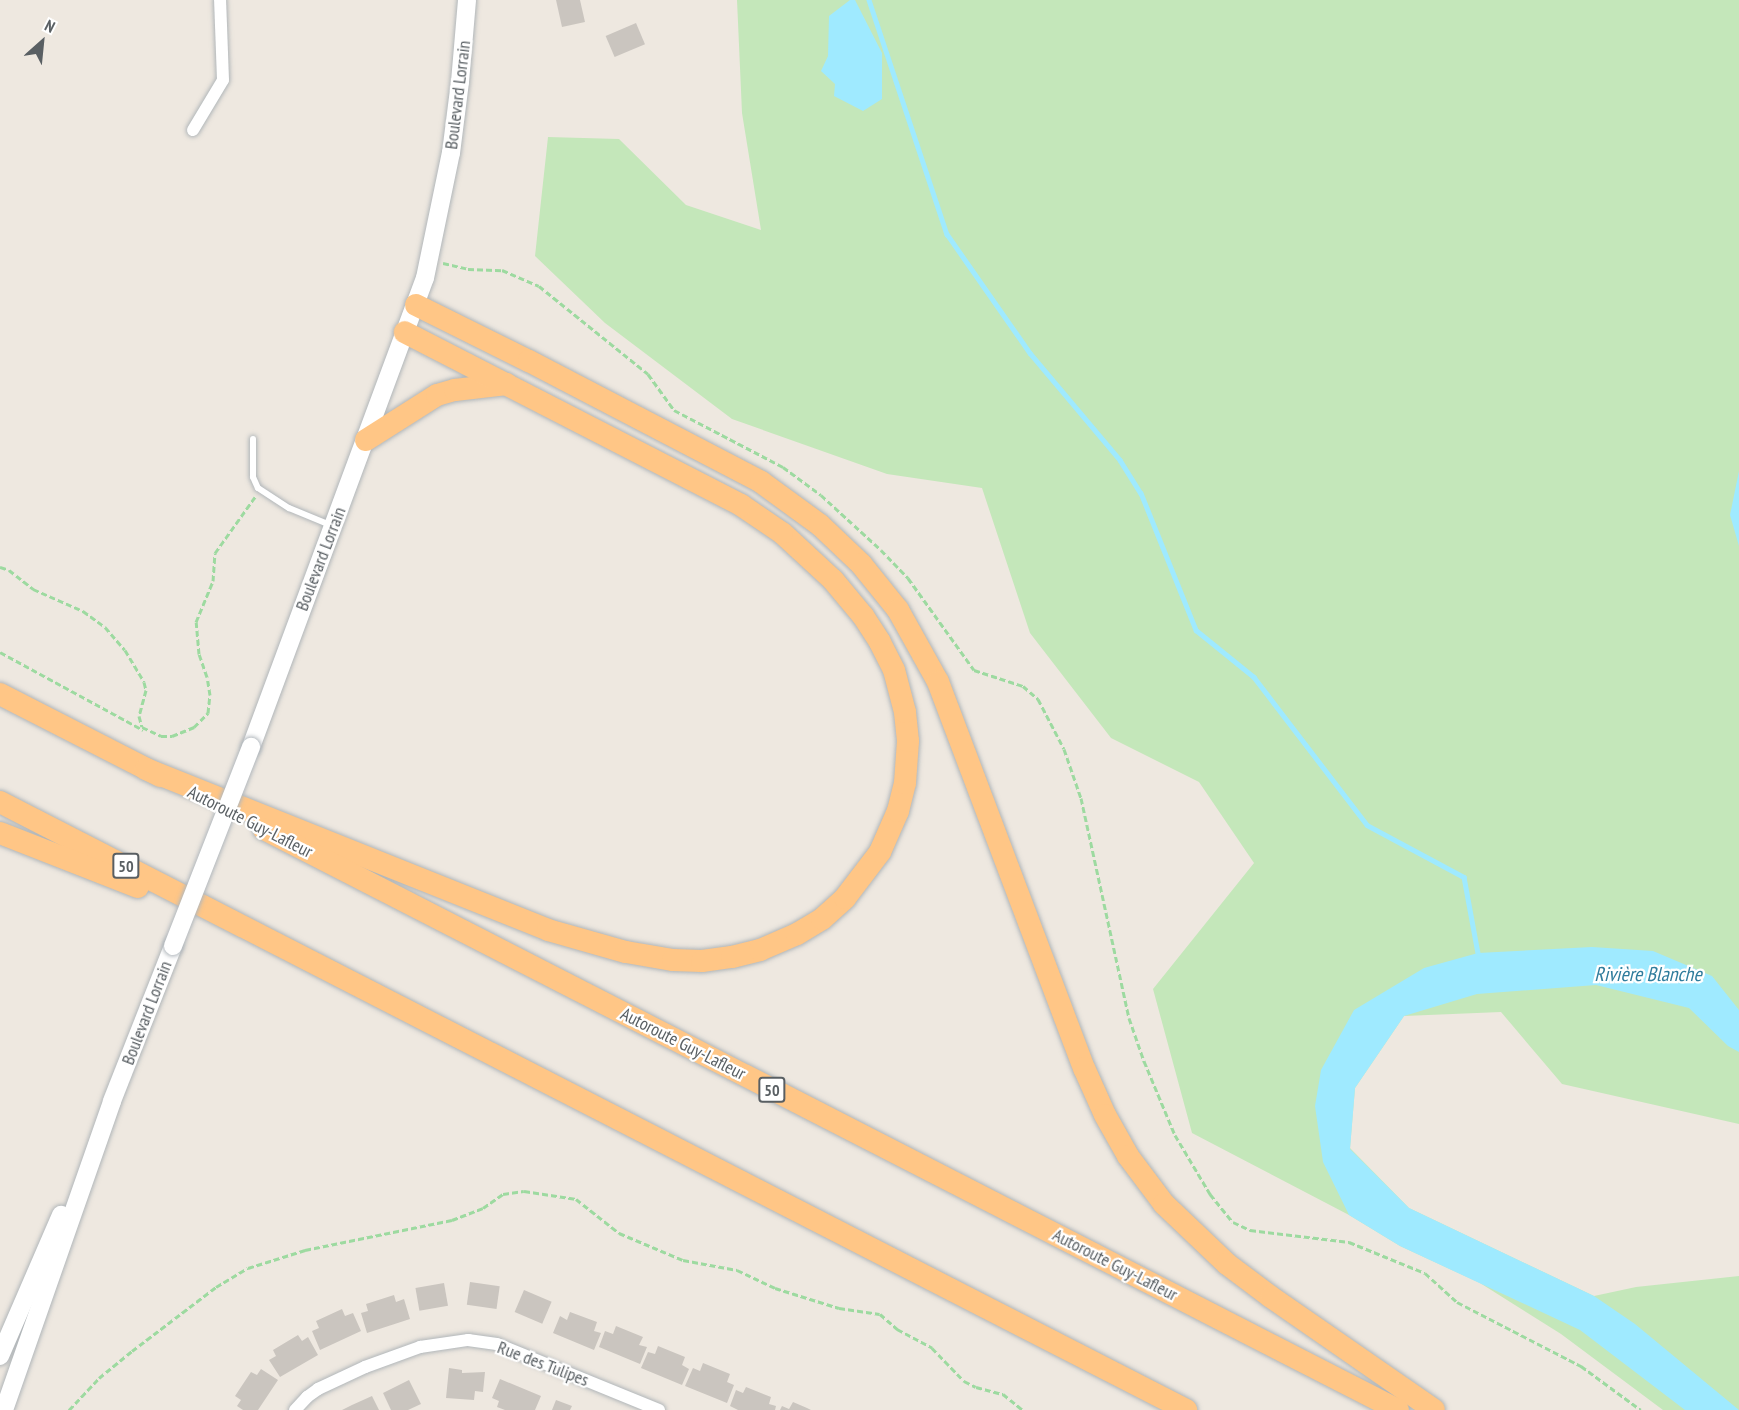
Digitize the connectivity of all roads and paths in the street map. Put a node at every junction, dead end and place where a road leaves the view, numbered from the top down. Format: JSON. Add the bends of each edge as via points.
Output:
{"nodes":[{"id":1,"x":220,"y":0,"type":"edge"},
{"id":2,"x":467,"y":0,"type":"edge"},
{"id":3,"x":193,"y":130,"type":"dead end"},
{"id":4,"x":430,"y":259,"type":"junction"},
{"id":5,"x":416,"y":305,"type":"junction"},
{"id":6,"x":405,"y":332,"type":"junction"},
{"id":7,"x":507,"y":384,"type":"junction"},
{"id":8,"x":254,"y":439,"type":"dead end"},
{"id":9,"x":366,"y":440,"type":"junction"},
{"id":10,"x":260,"y":490,"type":"junction"},
{"id":11,"x":333,"y":526,"type":"junction"},
{"id":12,"x":0,"y":567,"type":"edge"},
{"id":13,"x":0,"y":652,"type":"edge"},
{"id":14,"x":0,"y":694,"type":"edge"},
{"id":15,"x":145,"y":730,"type":"junction"},
{"id":16,"x":146,"y":769,"type":"junction"},
{"id":17,"x":0,"y":802,"type":"edge"},
{"id":18,"x":0,"y":833,"type":"edge"},
{"id":19,"x":251,"y":931,"type":"junction"},
{"id":20,"x":112,"y":1101,"type":"junction"},
{"id":21,"x":0,"y":1356,"type":"edge"},
{"id":22,"x":4,"y":1410,"type":"edge"},
{"id":23,"x":69,"y":1410,"type":"edge"},
{"id":24,"x":295,"y":1410,"type":"edge"},
{"id":25,"x":658,"y":1410,"type":"edge"},
{"id":26,"x":1023,"y":1410,"type":"edge"},
{"id":27,"x":1186,"y":1410,"type":"edge"},
{"id":28,"x":1398,"y":1410,"type":"edge"},
{"id":29,"x":1434,"y":1410,"type":"edge"},
{"id":30,"x":1641,"y":1410,"type":"edge"}],
"edges":[{"from":1,"to":3,"type":"street","via":[[223,80]]},
{"from":2,"to":4,"type":"main road","name":"Boulevard Lorrain","via":[[455,125]]},
{"from":4,"to":5,"type":"main road","name":"Boulevard Lorrain"},
{"from":4,"to":30,"type":"path","via":[[468,269],[502,270],[539,286],[648,374],[674,410],[783,466],[820,495],[908,578],[974,670],[1023,686],[1038,699],[1064,749],[1081,798],[1129,1018],[1144,1061],[1175,1135],[1210,1194],[1233,1222],[1250,1230],[1349,1242],[1425,1273],[1457,1302],[1581,1366]]},
{"from":5,"to":6,"type":"main road","name":"Boulevard Lorrain"},
{"from":5,"to":29,"type":"highway","via":[[761,482],[805,512],[861,564],[898,610],[938,682],[1084,1068],[1128,1156],[1164,1204],[1227,1264]]},
{"from":6,"to":7,"type":"highway"},
{"from":6,"to":9,"type":"main road","name":"Boulevard Lorrain"},
{"from":7,"to":9,"type":"highway","via":[[437,395]]},
{"from":7,"to":16,"type":"highway","via":[[731,499],[768,523],[827,574],[872,629],[894,670],[903,698],[907,770],[887,838],[845,898],[797,934],[747,954],[702,961],[642,955],[509,916]]},
{"from":8,"to":10,"type":"lane","via":[[253,477]]},
{"from":9,"to":11,"type":"main road","name":"Boulevard Lorrain"},
{"from":10,"to":11,"type":"lane","via":[[289,508]]},
{"from":10,"to":15,"type":"path","via":[[215,553],[213,581],[196,622],[199,654],[210,694],[208,713],[194,727],[172,736]]},
{"from":11,"to":20,"type":"main road","name":"Boulevard Lorrain","bridge":true},
{"from":12,"to":15,"type":"path","via":[[33,589],[83,611],[115,637],[144,682],[146,690],[139,720]]},
{"from":13,"to":15,"type":"path"},
{"from":14,"to":16,"type":"highway","name":"Autoroute Guy-Lafleur","number":"50"},
{"from":16,"to":28,"type":"highway","name":"Autoroute Guy-Lafleur","number":"50"},
{"from":17,"to":19,"type":"highway","number":"50"},
{"from":18,"to":19,"type":"highway"},
{"from":19,"to":27,"type":"highway","number":"50"},
{"from":20,"to":21,"type":"main road","name":"Boulevard Lorrain"},
{"from":20,"to":22,"type":"main road","name":"Boulevard Lorrain"},
{"from":23,"to":26,"type":"path","via":[[132,1351],[216,1287],[248,1268],[305,1250],[452,1220],[483,1208],[503,1194],[524,1191],[576,1199],[619,1233],[683,1260],[737,1270],[775,1288],[839,1308],[880,1314],[897,1329],[932,1348],[964,1381],[1003,1394]]},
{"from":24,"to":25,"type":"street","name":"Rue des Tulipes","via":[[318,1389],[365,1367],[420,1347],[468,1340],[497,1344]]}]}
